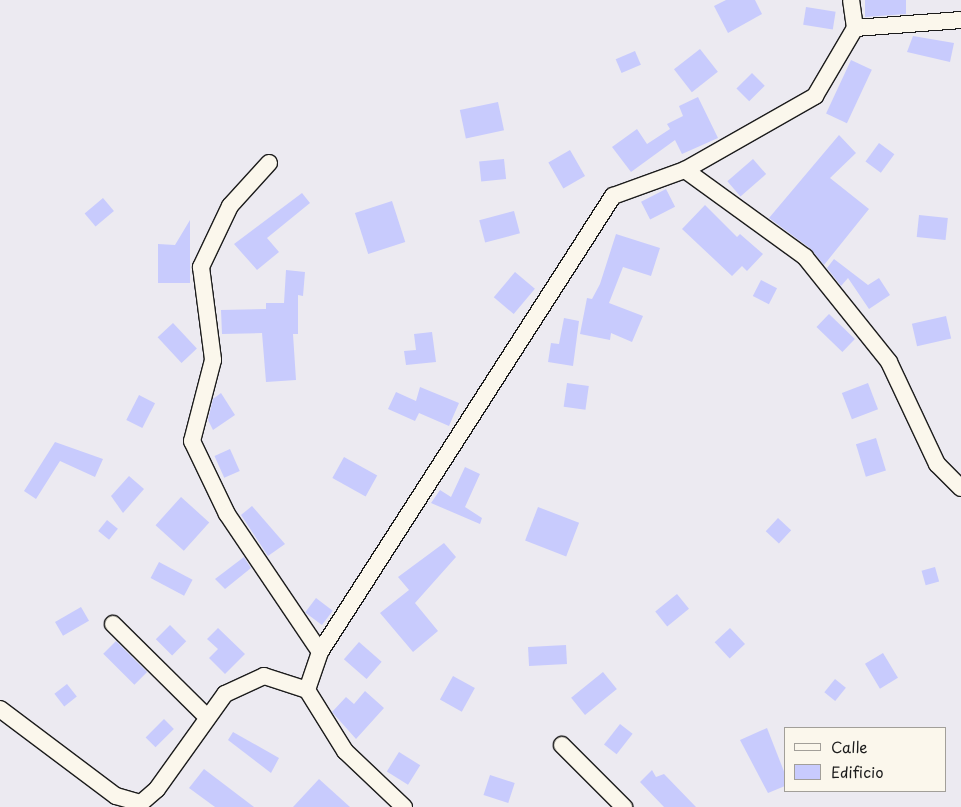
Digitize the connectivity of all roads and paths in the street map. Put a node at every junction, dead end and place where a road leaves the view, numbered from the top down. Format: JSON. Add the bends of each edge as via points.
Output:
{"nodes":[{"id":1,"x":851,"y":0,"type":"edge"},
{"id":2,"x":961,"y":20,"type":"edge"},
{"id":3,"x":855,"y":28,"type":"junction"},
{"id":4,"x":269,"y":163,"type":"dead end"},
{"id":5,"x":685,"y":170,"type":"junction"},
{"id":6,"x":961,"y":488,"type":"edge"},
{"id":7,"x":113,"y":624,"type":"dead end"},
{"id":8,"x":320,"y":652,"type":"junction"},
{"id":9,"x":307,"y":690,"type":"junction"},
{"id":10,"x":0,"y":709,"type":"edge"},
{"id":11,"x":207,"y":717,"type":"junction"},
{"id":12,"x":562,"y":745,"type":"dead end"},
{"id":13,"x":404,"y":807,"type":"edge"},
{"id":14,"x":624,"y":807,"type":"edge"}],
"edges":[{"from":1,"to":3,"type":"street"},
{"from":2,"to":3,"type":"street"},
{"from":3,"to":5,"type":"street","via":[[815,96]]},
{"from":4,"to":8,"type":"street","via":[[230,206],[201,266],[213,360],[192,441],[227,514]]},
{"from":5,"to":6,"type":"street","via":[[805,257],[889,362],[937,464]]},
{"from":5,"to":8,"type":"street","via":[[613,196]]},
{"from":7,"to":11,"type":"street"},
{"from":8,"to":9,"type":"street"},
{"from":9,"to":11,"type":"street","via":[[264,676],[225,694]]},
{"from":9,"to":13,"type":"street","via":[[345,750]]},
{"from":10,"to":11,"type":"street","via":[[116,796],[141,803],[157,789]]},
{"from":12,"to":14,"type":"street"}]}
